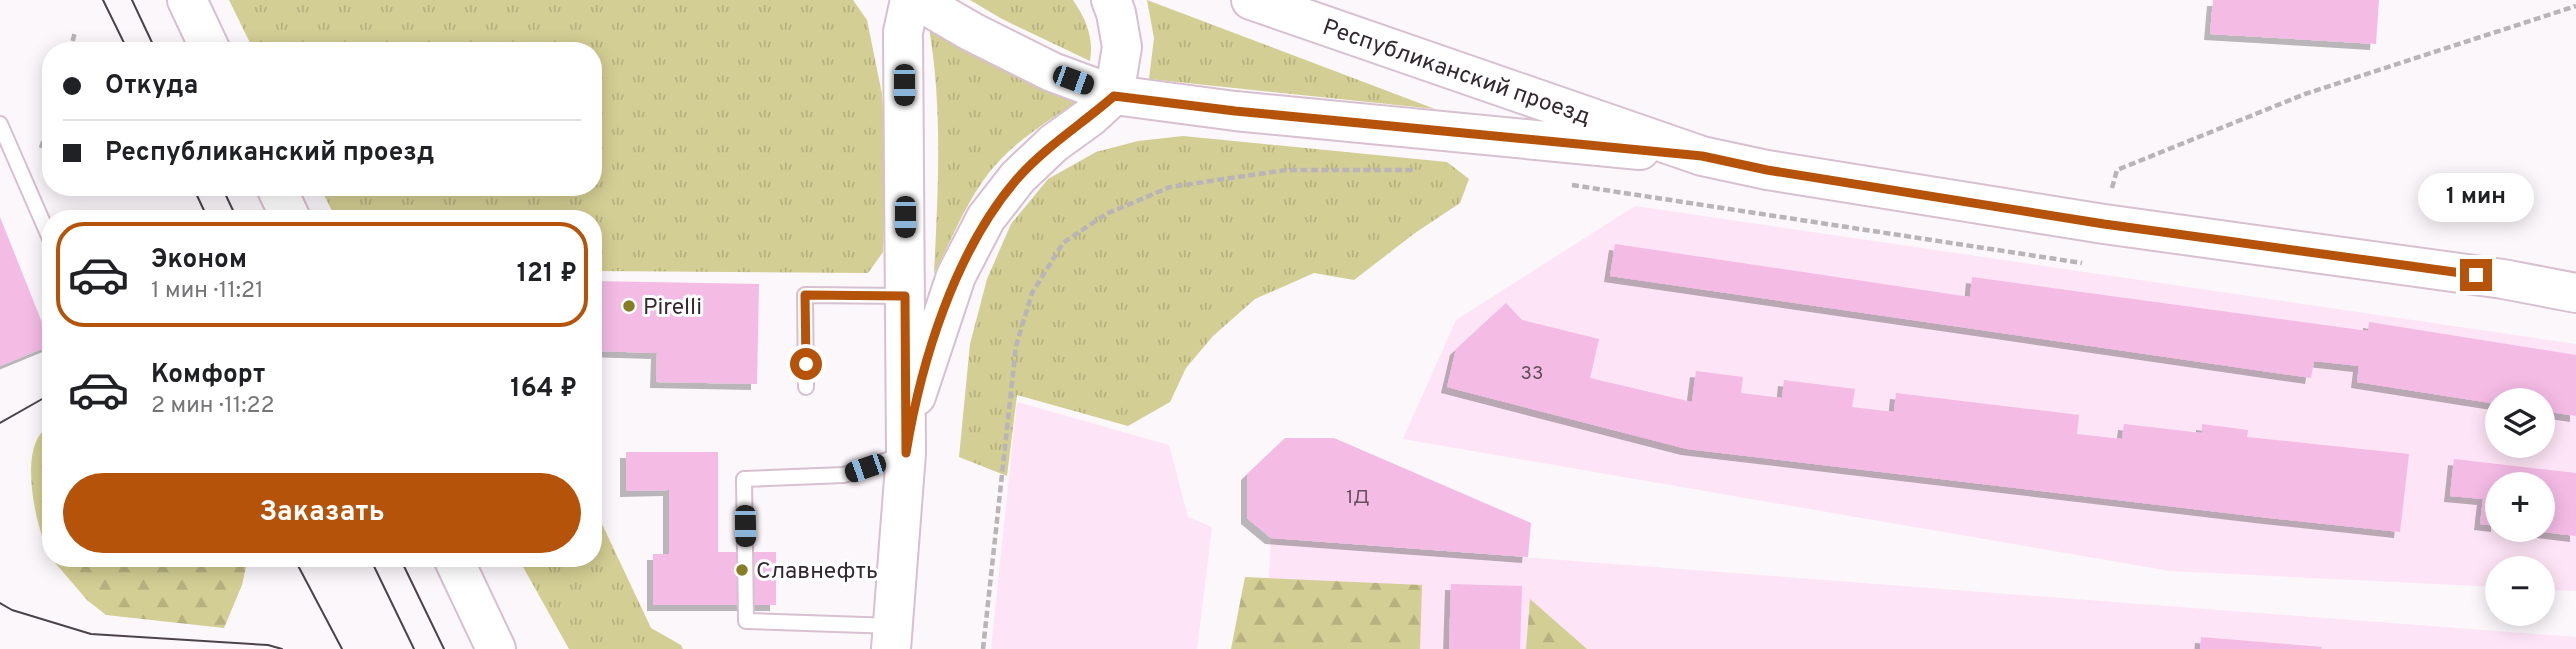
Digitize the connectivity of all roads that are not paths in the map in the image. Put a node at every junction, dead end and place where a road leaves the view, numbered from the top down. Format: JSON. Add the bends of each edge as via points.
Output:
{"nodes":[{"id":1,"x":187,"y":0,"type":"edge"},
{"id":2,"x":910,"y":0,"type":"edge"},
{"id":3,"x":918,"y":0,"type":"edge"},
{"id":4,"x":1111,"y":0,"type":"edge"},
{"id":5,"x":1251,"y":0,"type":"edge"},
{"id":6,"x":207,"y":42,"type":"edge"},
{"id":7,"x":1114,"y":96,"type":"junction"},
{"id":8,"x":0,"y":124,"type":"edge"},
{"id":9,"x":1702,"y":156,"type":"junction"},
{"id":10,"x":42,"y":220,"type":"edge"},
{"id":11,"x":2576,"y":293,"type":"edge"},
{"id":12,"x":905,"y":296,"type":"junction"},
{"id":13,"x":806,"y":387,"type":"dead end"},
{"id":14,"x":906,"y":453,"type":"junction"},
{"id":15,"x":457,"y":567,"type":"edge"},
{"id":16,"x":892,"y":637,"type":"edge"},
{"id":17,"x":496,"y":649,"type":"edge"}],
"edges":[{"from":1,"to":6,"type":"main road"},
{"from":2,"to":12,"type":"main road","via":[[903,32]]},
{"from":3,"to":7,"type":"main road","name":"Республиканский проезд","via":[[1052,72]]},
{"from":4,"to":7,"type":"main road","via":[[1122,47]]},
{"from":5,"to":9,"type":"main road","name":"Республиканский проезд"},
{"from":7,"to":9,"type":"main road","name":"Республиканский проезд"},
{"from":7,"to":14,"type":"main road","via":[[1018,177],[986,218],[956,276],[916,394]]},
{"from":8,"to":10,"type":"lane"},
{"from":9,"to":11,"type":"main road","name":"Республиканский проезд","via":[[2104,224]]},
{"from":12,"to":13,"type":"lane","via":[[805,295]]},
{"from":12,"to":14,"type":"main road"},
{"from":14,"to":16,"type":"main road"},
{"from":14,"to":16,"type":"lane","via":[[844,475],[744,479],[746,621]]},
{"from":15,"to":17,"type":"main road"}]}
